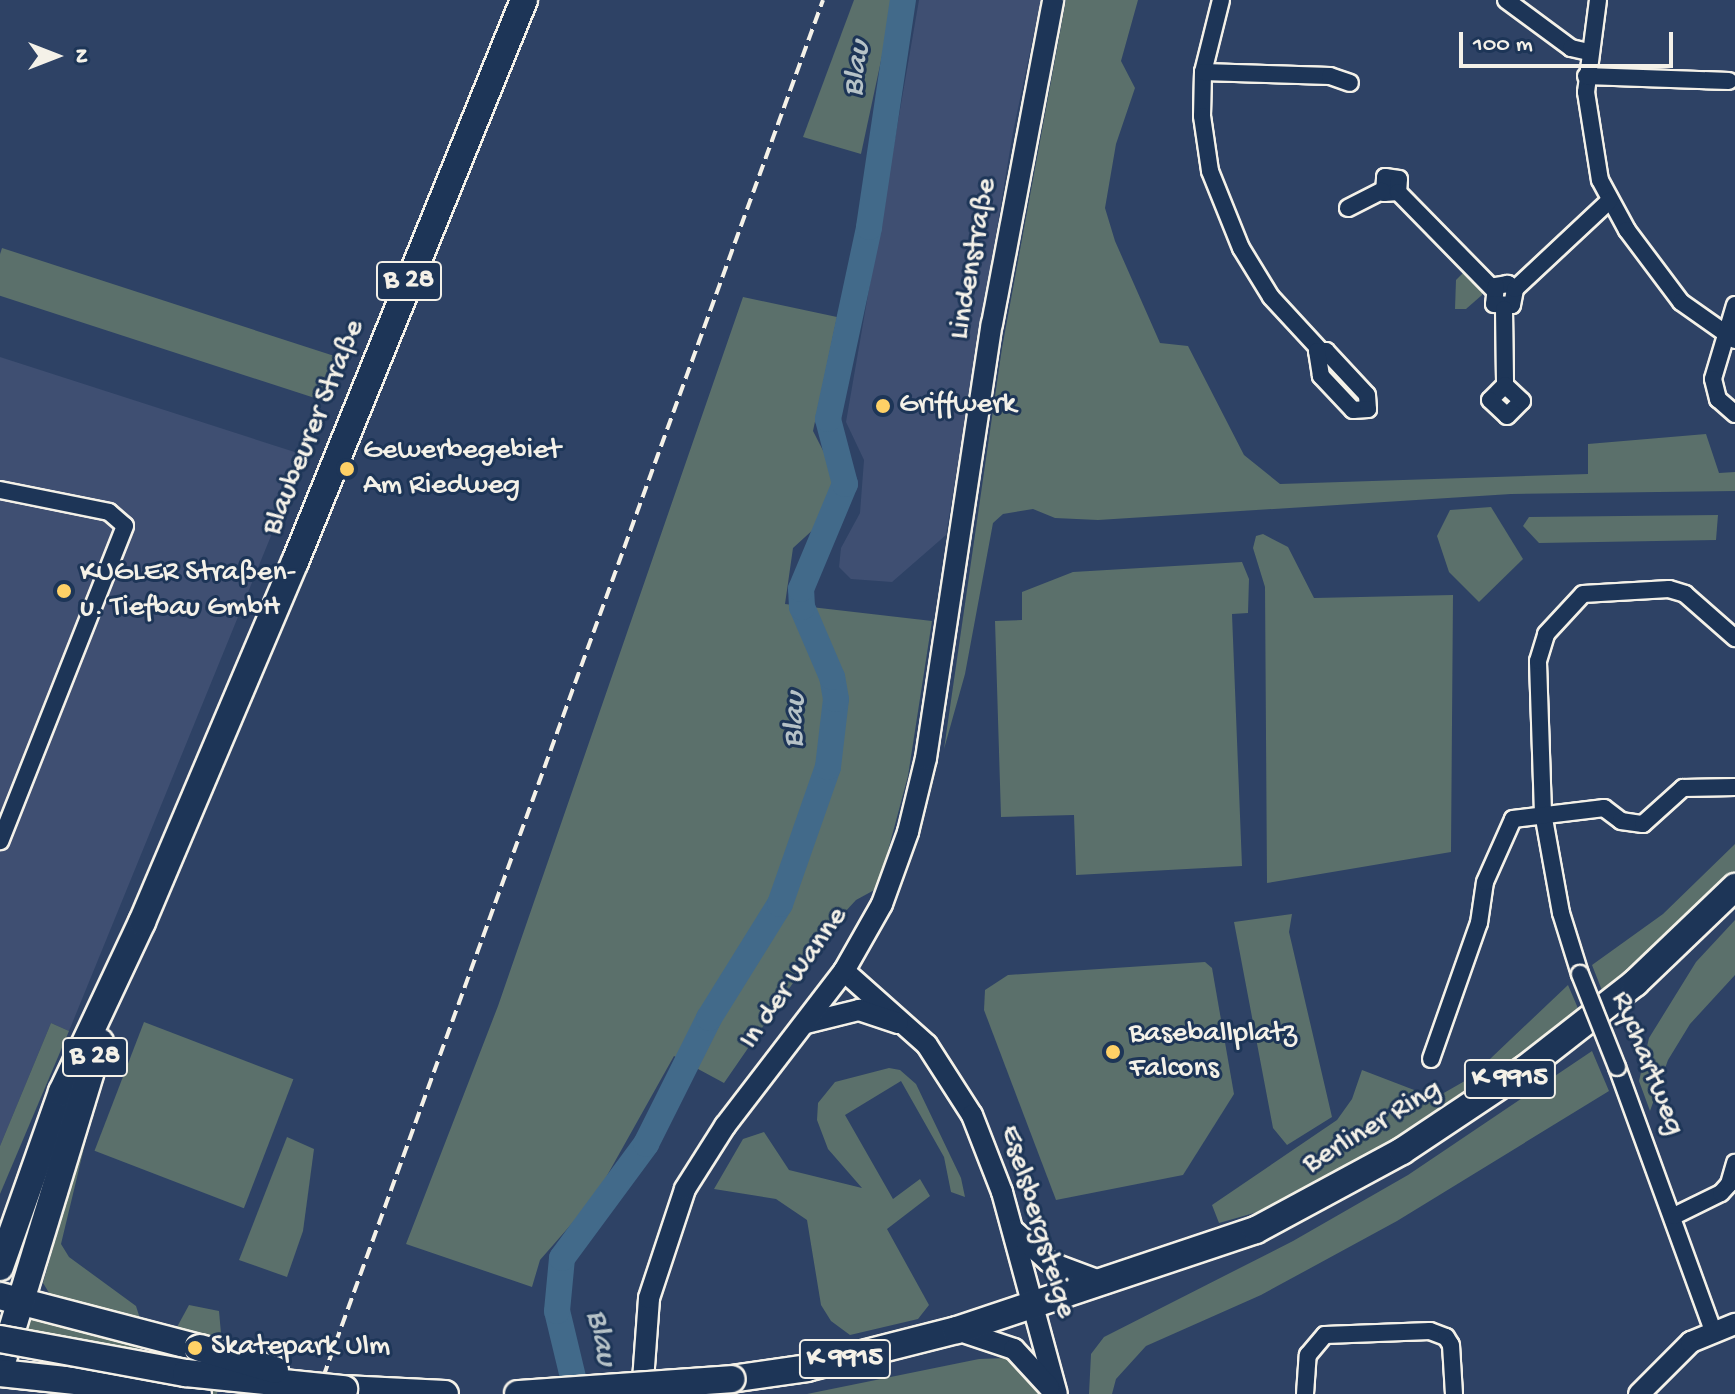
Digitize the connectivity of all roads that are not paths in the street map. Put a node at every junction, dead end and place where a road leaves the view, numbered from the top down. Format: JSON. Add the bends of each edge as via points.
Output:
{"nodes":[{"id":1,"x":524,"y":0,"type":"edge"},
{"id":2,"x":1053,"y":0,"type":"edge"},
{"id":3,"x":1221,"y":0,"type":"edge"},
{"id":4,"x":1506,"y":0,"type":"edge"},
{"id":5,"x":1598,"y":0,"type":"edge"},
{"id":6,"x":1589,"y":52,"type":"junction"},
{"id":7,"x":1203,"y":72,"type":"junction"},
{"id":8,"x":1586,"y":76,"type":"junction"},
{"id":9,"x":1729,"y":81,"type":"dead end"},
{"id":10,"x":1350,"y":83,"type":"dead end"},
{"id":11,"x":1609,"y":201,"type":"junction"},
{"id":12,"x":1348,"y":208,"type":"dead end"},
{"id":13,"x":1493,"y":289,"type":"junction"},
{"id":14,"x":1515,"y":289,"type":"junction"},
{"id":15,"x":1735,"y":305,"type":"edge"},
{"id":16,"x":1504,"y":309,"type":"junction"},
{"id":17,"x":1729,"y":337,"type":"edge"},
{"id":18,"x":1319,"y":349,"type":"dead end"},
{"id":19,"x":1505,"y":385,"type":"dead end"},
{"id":20,"x":1735,"y":414,"type":"edge"},
{"id":21,"x":0,"y":490,"type":"edge"},
{"id":22,"x":961,"y":529,"type":"joint"},
{"id":23,"x":1735,"y":638,"type":"edge"},
{"id":24,"x":1735,"y":787,"type":"edge"},
{"id":25,"x":1543,"y":813,"type":"junction"},
{"id":26,"x":0,"y":841,"type":"edge"},
{"id":27,"x":1735,"y":887,"type":"edge"},
{"id":28,"x":142,"y":922,"type":"junction"},
{"id":29,"x":844,"y":971,"type":"junction"},
{"id":30,"x":806,"y":1023,"type":"junction"},
{"id":31,"x":918,"y":1036,"type":"junction"},
{"id":32,"x":1431,"y":1059,"type":"dead end"},
{"id":33,"x":1735,"y":1163,"type":"edge"},
{"id":34,"x":1674,"y":1216,"type":"junction"},
{"id":35,"x":1011,"y":1228,"type":"junction"},
{"id":36,"x":2,"y":1259,"type":"edge"},
{"id":37,"x":1105,"y":1283,"type":"junction"},
{"id":38,"x":12,"y":1299,"type":"edge"},
{"id":39,"x":1030,"y":1308,"type":"junction"},
{"id":40,"x":1735,"y":1324,"type":"edge"},
{"id":41,"x":957,"y":1330,"type":"junction"},
{"id":42,"x":1713,"y":1331,"type":"junction"},
{"id":43,"x":0,"y":1339,"type":"edge"},
{"id":44,"x":0,"y":1371,"type":"edge"},
{"id":45,"x":44,"y":1380,"type":"junction"},
{"id":46,"x":342,"y":1391,"type":"edge"},
{"id":47,"x":17,"y":1394,"type":"edge"},
{"id":48,"x":198,"y":1394,"type":"edge"},
{"id":49,"x":445,"y":1394,"type":"edge"},
{"id":50,"x":518,"y":1394,"type":"edge"},
{"id":51,"x":642,"y":1394,"type":"edge"},
{"id":52,"x":1055,"y":1394,"type":"edge"},
{"id":53,"x":1305,"y":1394,"type":"edge"},
{"id":54,"x":1454,"y":1394,"type":"edge"},
{"id":55,"x":1639,"y":1394,"type":"edge"}],
"edges":[{"from":1,"to":28,"type":"main road","name":"Blaubeurer Straße","number":"B 28"},
{"from":2,"to":22,"type":"street","name":"Lindenstraße","via":[[992,324]]},
{"from":3,"to":7,"type":"street"},
{"from":4,"to":6,"type":"street","via":[[1571,48]]},
{"from":5,"to":6,"type":"street"},
{"from":6,"to":8,"type":"street"},
{"from":7,"to":10,"type":"street","via":[[1330,76]]},
{"from":7,"to":18,"type":"street","via":[[1205,145],[1234,238],[1271,297]]},
{"from":8,"to":9,"type":"street"},
{"from":8,"to":11,"type":"street","via":[[1593,162]]},
{"from":11,"to":14,"type":"street"},
{"from":11,"to":17,"type":"street","via":[[1681,302]]},
{"from":12,"to":13,"type":"street","via":[[1390,191]]},
{"from":13,"to":14,"type":"street","via":[[1504,283]]},
{"from":13,"to":16,"type":"street","via":[[1494,304]]},
{"from":14,"to":16,"type":"street","via":[[1515,302]]},
{"from":15,"to":17,"type":"street"},
{"from":16,"to":19,"type":"street"},
{"from":17,"to":20,"type":"street","via":[[1714,366],[1714,390],[1724,408]]},
{"from":21,"to":26,"type":"street","via":[[109,512],[125,526]]},
{"from":22,"to":29,"type":"street","name":"In der Wanne","via":[[918,796],[882,904]]},
{"from":23,"to":25,"type":"street","name":"Rychartweg","via":[[1676,590],[1597,591],[1573,600],[1546,634],[1538,661]]},
{"from":24,"to":25,"type":"street","via":[[1683,788],[1643,824],[1621,821],[1604,808]]},
{"from":25,"to":32,"type":"street","via":[[1513,819],[1505,828],[1485,882],[1479,923]]},
{"from":25,"to":34,"type":"street","name":"Rychartweg","bridge":true,"via":[[1561,913],[1580,974]]},
{"from":27,"to":37,"type":"main road","name":"Berliner Ring","number":"K 9915","via":[[1635,983],[1449,1122],[1256,1230]]},
{"from":28,"to":36,"type":"main road","number":"B 28","via":[[62,1092]]},
{"from":28,"to":38,"type":"main road","number":"B 28"},
{"from":29,"to":30,"type":"street","name":"In der Wanne"},
{"from":29,"to":31,"type":"street","name":"Eselsbergsteige"},
{"from":30,"to":31,"type":"street","via":[[859,1010]]},
{"from":30,"to":51,"type":"street","name":"In der Wanne","via":[[725,1126],[671,1220],[649,1298]]},
{"from":31,"to":35,"type":"street","name":"Eselsbergsteige","via":[[950,1077],[983,1138]]},
{"from":33,"to":34,"type":"street","via":[[1721,1193]]},
{"from":34,"to":42,"type":"street","name":"Rychartweg"},
{"from":35,"to":37,"type":"street","via":[[1049,1262]]},
{"from":35,"to":39,"type":"street","name":"Eselsbergsteige"},
{"from":37,"to":39,"type":"main road","name":"Berliner Ring","number":"K 9915"},
{"from":38,"to":44,"type":"main road","number":"B 28"},
{"from":38,"to":46,"type":"main road","bridge":true},
{"from":39,"to":41,"type":"main road","number":"K 9915"},
{"from":39,"to":52,"type":"street","name":"Eselsbergsteige"},
{"from":40,"to":42,"type":"street"},
{"from":41,"to":50,"type":"main road","number":"K 9915","bridge":true,"via":[[807,1368],[731,1379]]},
{"from":41,"to":52,"type":"street","via":[[1014,1349]]},
{"from":42,"to":55,"type":"street","via":[[1691,1342]]},
{"from":43,"to":46,"type":"main road","bridge":true,"via":[[186,1373]]},
{"from":44,"to":45,"type":"main road"},
{"from":45,"to":47,"type":"main road"},
{"from":45,"to":48,"type":"main road"},
{"from":46,"to":49,"type":"main road"},
{"from":53,"to":54,"type":"street","via":[[1308,1355],[1325,1335],[1430,1331],[1451,1345]]}]}
